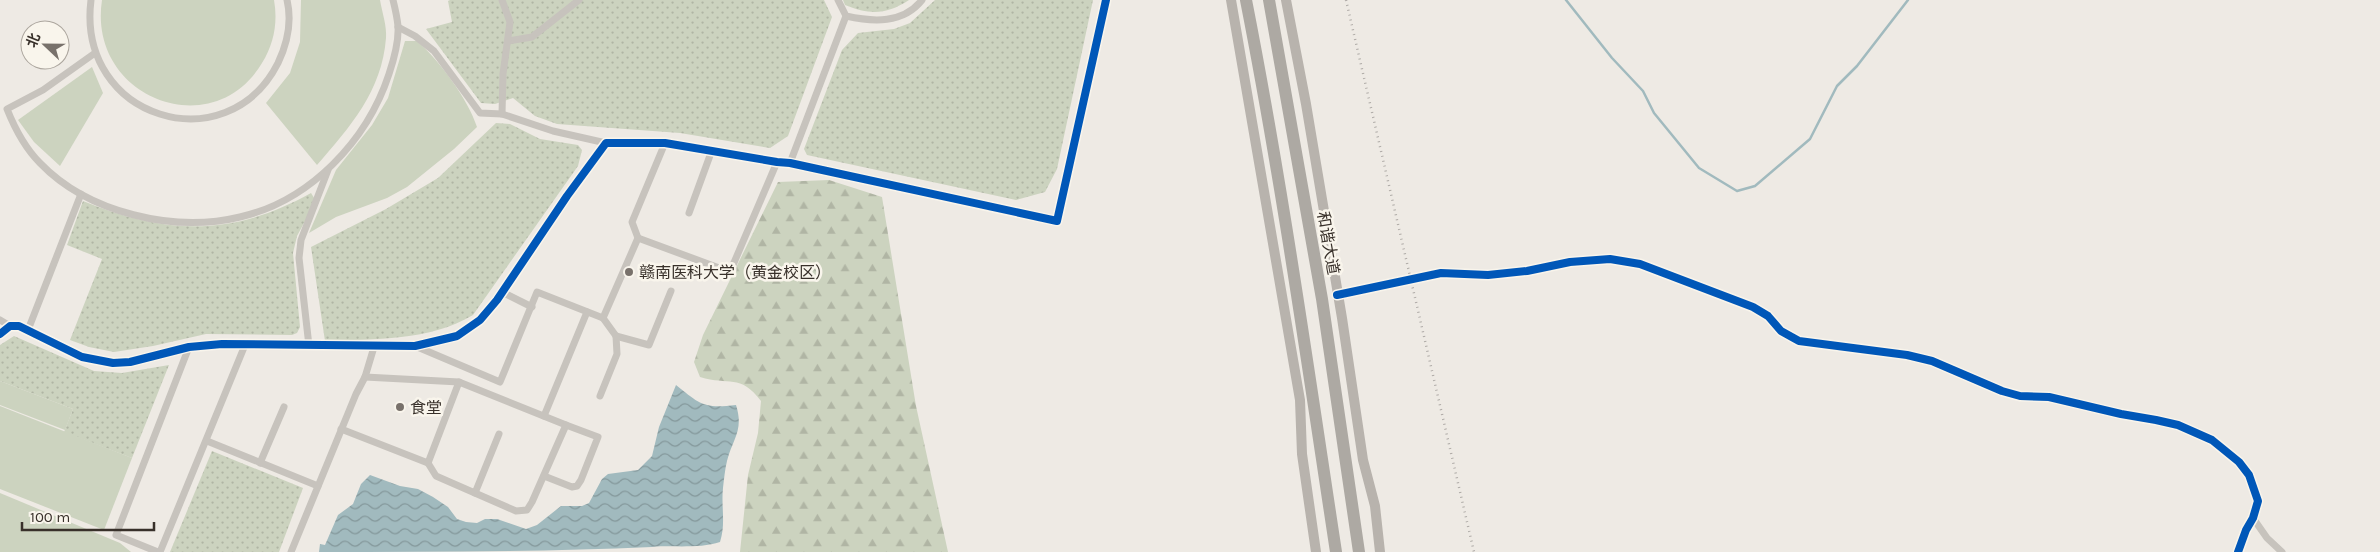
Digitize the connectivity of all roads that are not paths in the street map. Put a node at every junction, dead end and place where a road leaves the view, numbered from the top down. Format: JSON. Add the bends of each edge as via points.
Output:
{"nodes":[{"id":1,"x":91,"y":0,"type":"edge"},
{"id":2,"x":287,"y":0,"type":"edge"},
{"id":3,"x":393,"y":0,"type":"edge"},
{"id":4,"x":502,"y":0,"type":"edge"},
{"id":5,"x":578,"y":0,"type":"edge"},
{"id":6,"x":838,"y":0,"type":"edge"},
{"id":7,"x":922,"y":0,"type":"edge"},
{"id":8,"x":1106,"y":0,"type":"edge"},
{"id":9,"x":1231,"y":0,"type":"edge"},
{"id":10,"x":1246,"y":0,"type":"edge"},
{"id":11,"x":1269,"y":0,"type":"edge"},
{"id":12,"x":1286,"y":0,"type":"edge"},
{"id":13,"x":846,"y":16,"type":"junction"},
{"id":14,"x":398,"y":27,"type":"junction"},
{"id":15,"x":508,"y":41,"type":"junction"},
{"id":16,"x":95,"y":53,"type":"junction"},
{"id":17,"x":4,"y":110,"type":"edge"},
{"id":18,"x":502,"y":114,"type":"junction"},
{"id":19,"x":606,"y":143,"type":"junction"},
{"id":20,"x":665,"y":143,"type":"junction"},
{"id":21,"x":712,"y":150,"type":"junction"},
{"id":22,"x":777,"y":162,"type":"junction"},
{"id":23,"x":790,"y":162,"type":"junction"},
{"id":24,"x":328,"y":170,"type":"junction"},
{"id":25,"x":81,"y":194,"type":"junction"},
{"id":26,"x":688,"y":212,"type":"dead end"},
{"id":27,"x":638,"y":238,"type":"junction"},
{"id":28,"x":672,"y":291,"type":"dead end"},
{"id":29,"x":502,"y":292,"type":"junction"},
{"id":30,"x":1337,"y":295,"type":"junction"},
{"id":31,"x":532,"y":306,"type":"junction"},
{"id":32,"x":587,"y":312,"type":"junction"},
{"id":33,"x":603,"y":318,"type":"junction"},
{"id":34,"x":0,"y":320,"type":"edge"},
{"id":35,"x":10,"y":326,"type":"junction"},
{"id":36,"x":28,"y":330,"type":"junction"},
{"id":37,"x":0,"y":334,"type":"edge"},
{"id":38,"x":616,"y":336,"type":"junction"},
{"id":39,"x":245,"y":345,"type":"junction"},
{"id":40,"x":310,"y":346,"type":"junction"},
{"id":41,"x":415,"y":346,"type":"junction"},
{"id":42,"x":189,"y":347,"type":"junction"},
{"id":43,"x":374,"y":347,"type":"junction"},
{"id":44,"x":365,"y":377,"type":"junction"},
{"id":45,"x":460,"y":382,"type":"junction"},
{"id":46,"x":600,"y":396,"type":"dead end"},
{"id":47,"x":284,"y":408,"type":"dead end"},
{"id":48,"x":544,"y":416,"type":"junction"},
{"id":49,"x":566,"y":425,"type":"junction"},
{"id":50,"x":342,"y":429,"type":"junction"},
{"id":51,"x":499,"y":434,"type":"dead end"},
{"id":52,"x":207,"y":441,"type":"junction"},
{"id":53,"x":260,"y":463,"type":"junction"},
{"id":54,"x":428,"y":463,"type":"junction"},
{"id":55,"x":544,"y":476,"type":"junction"},
{"id":56,"x":318,"y":486,"type":"junction"},
{"id":57,"x":475,"y":492,"type":"junction"},
{"id":58,"x":2253,"y":518,"type":"junction"},
{"id":59,"x":159,"y":552,"type":"edge"},
{"id":60,"x":291,"y":552,"type":"edge"},
{"id":61,"x":1316,"y":552,"type":"edge"},
{"id":62,"x":1336,"y":552,"type":"edge"},
{"id":63,"x":1359,"y":552,"type":"edge"},
{"id":64,"x":1380,"y":552,"type":"edge"},
{"id":65,"x":2238,"y":552,"type":"edge"},
{"id":66,"x":2282,"y":552,"type":"edge"}],
"edges":[{"from":1,"to":16,"type":"street","via":[[89,19]]},
{"from":2,"to":16,"type":"street","via":[[288,28],[283,52],[272,74],[256,93],[236,107],[212,116],[186,119],[161,115],[137,105],[117,89]]},
{"from":3,"to":14,"type":"street"},
{"from":4,"to":15,"type":"street","via":[[510,22]]},
{"from":5,"to":15,"type":"street","via":[[532,37]]},
{"from":6,"to":13,"type":"street"},
{"from":7,"to":13,"type":"street","via":[[910,12],[890,19],[874,21]]},
{"from":8,"to":23,"type":"street","via":[[1057,221]]},
{"from":9,"to":61,"type":"street","via":[[1300,400],[1302,454]]},
{"from":10,"to":62,"type":"highway","via":[[1300,304]]},
{"from":11,"to":63,"type":"highway","name":"和谐大道","via":[[1322,299]]},
{"from":12,"to":30,"type":"street"},
{"from":13,"to":23,"type":"street"},
{"from":14,"to":18,"type":"street","via":[[434,50],[480,113]]},
{"from":14,"to":24,"type":"street","via":[[396,52],[386,84],[368,122]]},
{"from":15,"to":18,"type":"street"},
{"from":16,"to":17,"type":"street","via":[[43,90]]},
{"from":17,"to":25,"type":"street","via":[[40,164]]},
{"from":18,"to":19,"type":"street","via":[[553,131]]},
{"from":19,"to":20,"type":"street"},
{"from":19,"to":29,"type":"street"},
{"from":20,"to":21,"type":"street"},
{"from":20,"to":27,"type":"street","via":[[632,222]]},
{"from":21,"to":22,"type":"street"},
{"from":21,"to":26,"type":"street"},
{"from":22,"to":23,"type":"street"},
{"from":22,"to":27,"type":"street","via":[[730,272]]},
{"from":24,"to":25,"type":"street","via":[[294,194],[260,210],[219,220],[157,219],[97,202]]},
{"from":24,"to":40,"type":"street","via":[[301,240],[299,258]]},
{"from":25,"to":36,"type":"street"},
{"from":27,"to":33,"type":"street"},
{"from":28,"to":38,"type":"street","via":[[649,345]]},
{"from":29,"to":31,"type":"street"},
{"from":29,"to":41,"type":"street","via":[[480,320],[457,336]]},
{"from":30,"to":58,"type":"street","bridge":true,"via":[[1442,273],[1488,275],[1528,272],[1570,262],[1610,259],[1640,264],[1753,307],[1799,341],[1916,357],[1946,365],[1986,385],[2020,396],[2050,397],[2178,425],[2212,440],[2239,462],[2249,476],[2258,501]]},
{"from":30,"to":64,"type":"street","via":[[1363,460],[1375,506]]},
{"from":31,"to":32,"type":"street","via":[[537,292]]},
{"from":31,"to":41,"type":"street","via":[[500,382]]},
{"from":32,"to":33,"type":"street"},
{"from":32,"to":48,"type":"street"},
{"from":33,"to":38,"type":"street"},
{"from":34,"to":35,"type":"street"},
{"from":35,"to":36,"type":"street"},
{"from":35,"to":37,"type":"street"},
{"from":36,"to":42,"type":"street","via":[[82,356],[113,364]]},
{"from":38,"to":46,"type":"street","via":[[617,354]]},
{"from":39,"to":40,"type":"street"},
{"from":39,"to":42,"type":"street"},
{"from":39,"to":52,"type":"street"},
{"from":40,"to":43,"type":"street"},
{"from":41,"to":43,"type":"street"},
{"from":42,"to":59,"type":"street","via":[[116,535]]},
{"from":43,"to":44,"type":"street"},
{"from":44,"to":45,"type":"street"},
{"from":44,"to":50,"type":"street"},
{"from":45,"to":48,"type":"street"},
{"from":45,"to":54,"type":"street"},
{"from":47,"to":53,"type":"street"},
{"from":48,"to":49,"type":"street"},
{"from":49,"to":55,"type":"street"},
{"from":49,"to":55,"type":"street","via":[[598,437],[581,480],[572,488]]},
{"from":50,"to":54,"type":"street"},
{"from":50,"to":56,"type":"street"},
{"from":51,"to":57,"type":"street"},
{"from":52,"to":53,"type":"street"},
{"from":52,"to":59,"type":"street"},
{"from":53,"to":56,"type":"street"},
{"from":54,"to":57,"type":"street","via":[[436,476]]},
{"from":55,"to":57,"type":"street","via":[[527,510],[516,510]]},
{"from":56,"to":60,"type":"street"},
{"from":58,"to":65,"type":"street"},
{"from":58,"to":66,"type":"street"}]}
